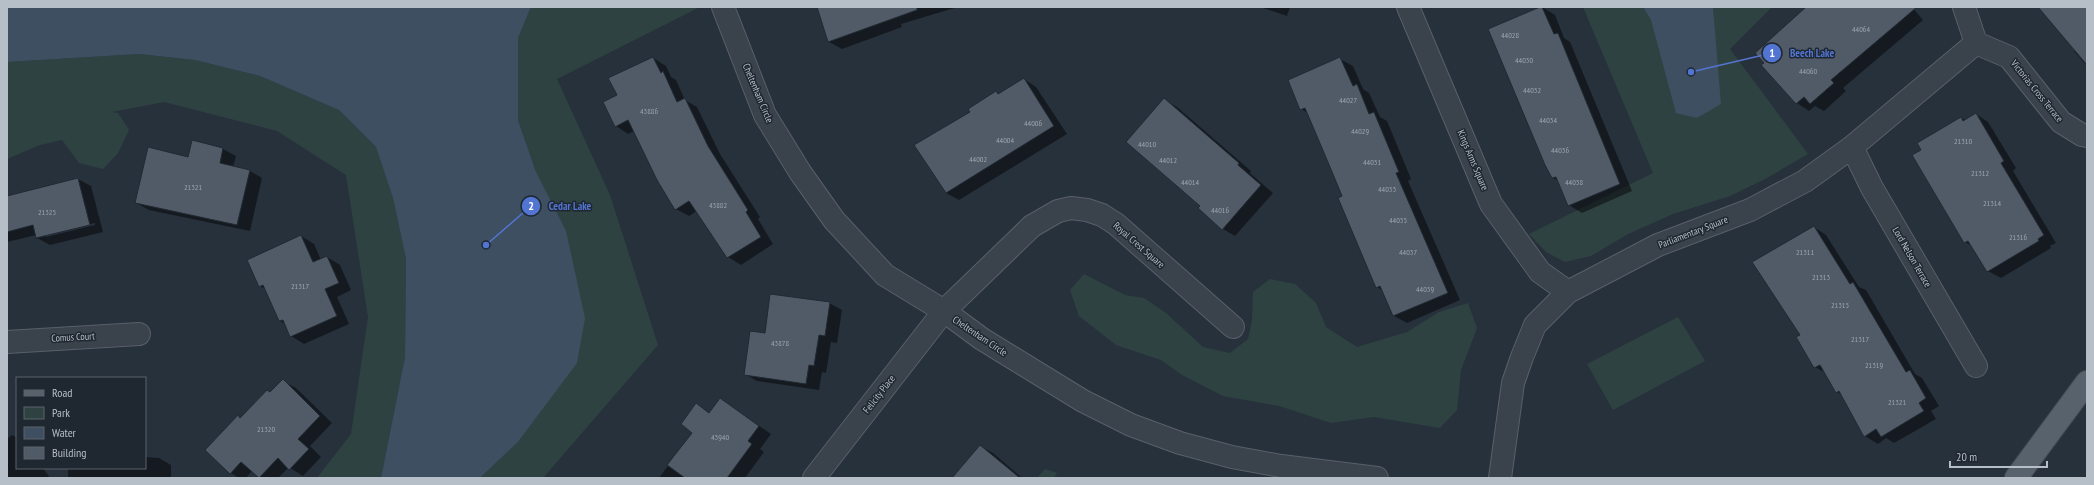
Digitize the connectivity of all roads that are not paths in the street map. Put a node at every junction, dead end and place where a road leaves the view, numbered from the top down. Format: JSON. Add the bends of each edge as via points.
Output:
{"nodes":[{"id":1,"x":723,"y":7,"type":"edge"},
{"id":2,"x":1408,"y":7,"type":"edge"},
{"id":3,"x":1964,"y":7,"type":"edge"},
{"id":4,"x":1976,"y":43,"type":"junction"},
{"id":5,"x":2087,"y":136,"type":"edge"},
{"id":6,"x":1852,"y":147,"type":"junction"},
{"id":7,"x":1568,"y":292,"type":"junction"},
{"id":8,"x":944,"y":311,"type":"junction"},
{"id":9,"x":1233,"y":327,"type":"dead end"},
{"id":10,"x":139,"y":334,"type":"dead end"},
{"id":11,"x":7,"y":342,"type":"edge"},
{"id":12,"x":1976,"y":366,"type":"dead end"},
{"id":13,"x":2087,"y":382,"type":"edge"},
{"id":14,"x":814,"y":478,"type":"edge"},
{"id":15,"x":1377,"y":478,"type":"edge"},
{"id":16,"x":1500,"y":478,"type":"edge"},
{"id":17,"x":2016,"y":478,"type":"edge"}],
"edges":[{"from":1,"to":8,"type":"street","name":"Cheltenham Circle","via":[[765,115],[800,172],[834,220],[884,275]]},
{"from":2,"to":7,"type":"street","name":"Kings Arms Square","via":[[1491,204],[1540,272]]},
{"from":3,"to":4,"type":"street"},
{"from":4,"to":5,"type":"street","name":"Victorias Cross Terrace","via":[[2010,57],[2061,122]]},
{"from":4,"to":6,"type":"street","name":"Parliamentary Square"},
{"from":6,"to":7,"type":"street","name":"Parliamentary Square","via":[[1805,181],[1750,210],[1658,244]]},
{"from":6,"to":12,"type":"street","name":"Lord Nelson Terrace","via":[[1872,188]]},
{"from":7,"to":16,"type":"street","name":"Parliamentary Square","via":[[1535,325],[1522,357],[1513,384]]},
{"from":8,"to":9,"type":"street","name":"Royal Crest Square","via":[[1032,226],[1058,211],[1071,208],[1102,215],[1116,224]]},
{"from":8,"to":14,"type":"street","name":"Felicity Place"},
{"from":8,"to":15,"type":"street","name":"Cheltenham Circle","via":[[982,339],[1070,393],[1131,425],[1180,443],[1232,457]]},
{"from":10,"to":11,"type":"street","name":"Comus Court"},
{"from":13,"to":17,"type":"main road"}]}
